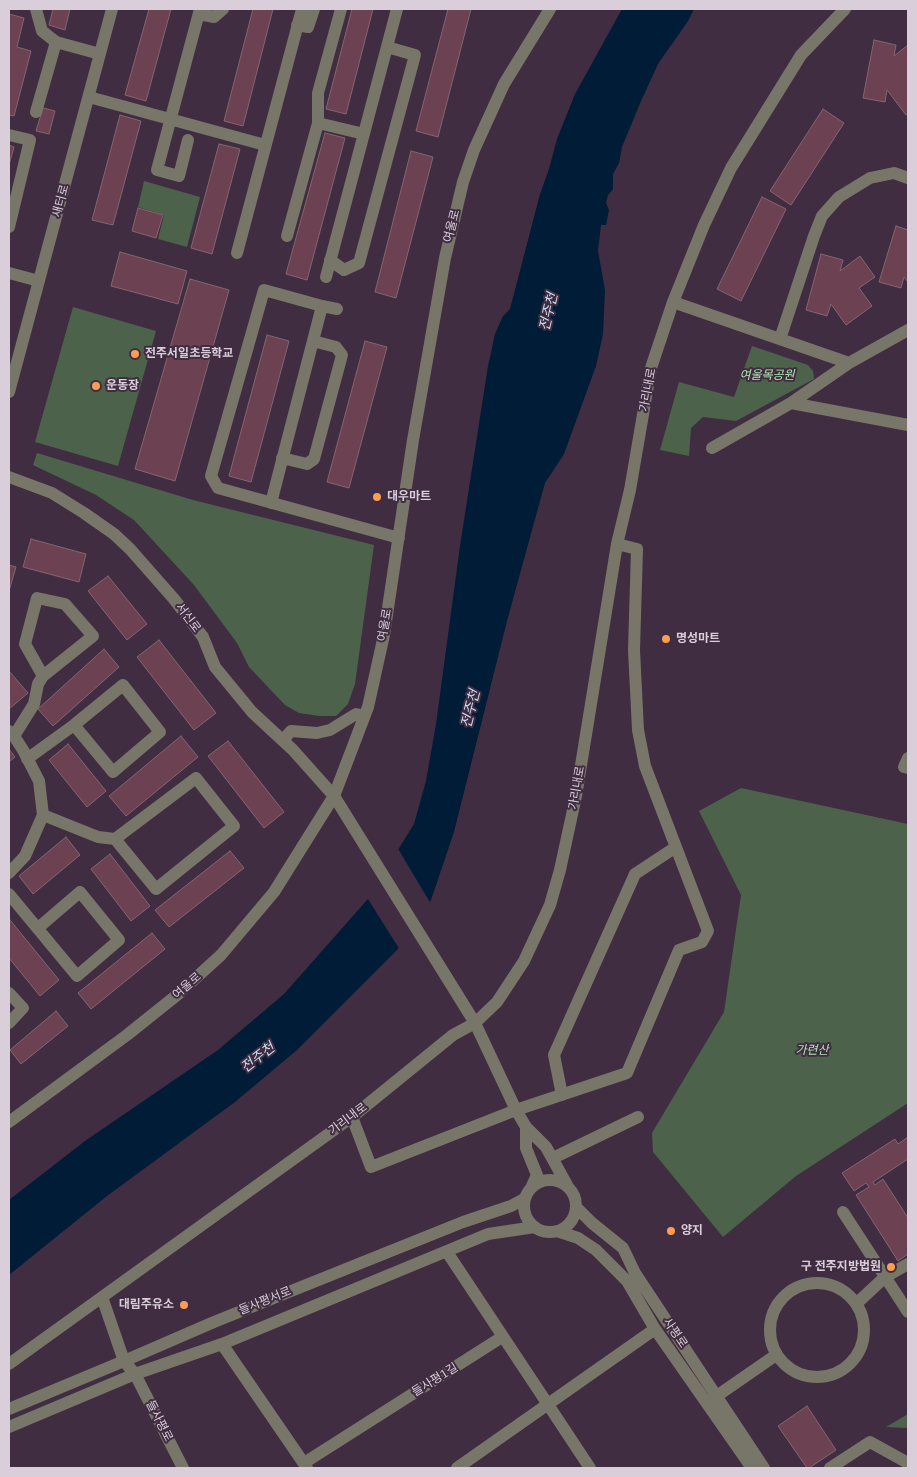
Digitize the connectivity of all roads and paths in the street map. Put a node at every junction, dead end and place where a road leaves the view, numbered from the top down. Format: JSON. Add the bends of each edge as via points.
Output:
{"nodes":[{"id":1,"x":35,"y":9,"type":"edge"},
{"id":2,"x":112,"y":9,"type":"edge"},
{"id":3,"x":223,"y":9,"type":"edge"},
{"id":4,"x":302,"y":9,"type":"edge"},
{"id":5,"x":314,"y":9,"type":"edge"},
{"id":6,"x":341,"y":9,"type":"edge"},
{"id":7,"x":397,"y":9,"type":"edge"},
{"id":8,"x":550,"y":9,"type":"edge"},
{"id":9,"x":845,"y":9,"type":"edge"},
{"id":10,"x":199,"y":11,"type":"edge"},
{"id":11,"x":297,"y":25,"type":"junction"},
{"id":12,"x":56,"y":42,"type":"junction"},
{"id":13,"x":387,"y":47,"type":"junction"},
{"id":14,"x":100,"y":54,"type":"junction"},
{"id":15,"x":90,"y":97,"type":"junction"},
{"id":16,"x":36,"y":112,"type":"dead end"},
{"id":17,"x":170,"y":119,"type":"junction"},
{"id":18,"x":318,"y":123,"type":"junction"},
{"id":19,"x":364,"y":134,"type":"junction"},
{"id":20,"x":9,"y":135,"type":"edge"},
{"id":21,"x":188,"y":140,"type":"dead end"},
{"id":22,"x":265,"y":145,"type":"junction"},
{"id":23,"x":908,"y":178,"type":"edge"},
{"id":24,"x":9,"y":227,"type":"edge"},
{"id":25,"x":287,"y":236,"type":"dead end"},
{"id":26,"x":237,"y":252,"type":"dead end"},
{"id":27,"x":330,"y":260,"type":"junction"},
{"id":28,"x":9,"y":273,"type":"edge"},
{"id":29,"x":326,"y":276,"type":"dead end"},
{"id":30,"x":39,"y":281,"type":"junction"},
{"id":31,"x":673,"y":302,"type":"junction"},
{"id":32,"x":322,"y":306,"type":"junction"},
{"id":33,"x":337,"y":309,"type":"dead end"},
{"id":34,"x":908,"y":330,"type":"edge"},
{"id":35,"x":780,"y":339,"type":"junction"},
{"id":36,"x":313,"y":340,"type":"junction"},
{"id":37,"x":849,"y":363,"type":"junction"},
{"id":38,"x":9,"y":392,"type":"edge"},
{"id":39,"x":791,"y":403,"type":"junction"},
{"id":40,"x":908,"y":425,"type":"edge"},
{"id":41,"x":712,"y":448,"type":"dead end"},
{"id":42,"x":282,"y":458,"type":"junction"},
{"id":43,"x":9,"y":477,"type":"edge"},
{"id":44,"x":271,"y":503,"type":"junction"},
{"id":45,"x":399,"y":538,"type":"junction"},
{"id":46,"x":617,"y":544,"type":"junction"},
{"id":47,"x":43,"y":676,"type":"junction"},
{"id":48,"x":364,"y":716,"type":"junction"},
{"id":49,"x":74,"y":725,"type":"junction"},
{"id":50,"x":11,"y":734,"type":"edge"},
{"id":51,"x":282,"y":740,"type":"junction"},
{"id":52,"x":908,"y":758,"type":"edge"},
{"id":53,"x":28,"y":759,"type":"junction"},
{"id":54,"x":908,"y":768,"type":"edge"},
{"id":55,"x":334,"y":796,"type":"junction"},
{"id":56,"x":42,"y":815,"type":"junction"},
{"id":57,"x":115,"y":839,"type":"junction"},
{"id":58,"x":676,"y":847,"type":"junction"},
{"id":59,"x":9,"y":874,"type":"edge"},
{"id":60,"x":9,"y":894,"type":"edge"},
{"id":61,"x":38,"y":928,"type":"junction"},
{"id":62,"x":9,"y":993,"type":"edge"},
{"id":63,"x":461,"y":999,"type":"joint"},
{"id":64,"x":9,"y":1023,"type":"edge"},
{"id":65,"x":474,"y":1023,"type":"junction"},
{"id":66,"x":562,"y":1095,"type":"junction"},
{"id":67,"x":516,"y":1110,"type":"junction"},
{"id":68,"x":352,"y":1117,"type":"junction"},
{"id":69,"x":638,"y":1118,"type":"dead end"},
{"id":70,"x":10,"y":1120,"type":"edge"},
{"id":71,"x":526,"y":1127,"type":"junction"},
{"id":72,"x":553,"y":1158,"type":"junction"},
{"id":73,"x":567,"y":1185,"type":"junction"},
{"id":74,"x":532,"y":1186,"type":"junction"},
{"id":75,"x":524,"y":1199,"type":"junction"},
{"id":76,"x":576,"y":1207,"type":"junction"},
{"id":77,"x":843,"y":1212,"type":"dead end"},
{"id":78,"x":534,"y":1227,"type":"junction"},
{"id":79,"x":557,"y":1231,"type":"junction"},
{"id":80,"x":470,"y":1242,"type":"joint"},
{"id":81,"x":447,"y":1252,"type":"junction"},
{"id":82,"x":908,"y":1264,"type":"edge"},
{"id":83,"x":885,"y":1277,"type":"junction"},
{"id":84,"x":102,"y":1296,"type":"junction"},
{"id":85,"x":856,"y":1304,"type":"junction"},
{"id":86,"x":908,"y":1312,"type":"edge"},
{"id":87,"x":656,"y":1329,"type":"junction"},
{"id":88,"x":502,"y":1337,"type":"junction"},
{"id":89,"x":222,"y":1344,"type":"junction"},
{"id":90,"x":776,"y":1355,"type":"junction"},
{"id":91,"x":124,"y":1361,"type":"junction"},
{"id":92,"x":9,"y":1364,"type":"edge"},
{"id":93,"x":135,"y":1374,"type":"junction"},
{"id":94,"x":716,"y":1395,"type":"junction"},
{"id":95,"x":706,"y":1404,"type":"junction"},
{"id":96,"x":548,"y":1405,"type":"junction"},
{"id":97,"x":9,"y":1409,"type":"edge"},
{"id":98,"x":9,"y":1427,"type":"edge"},
{"id":99,"x":908,"y":1462,"type":"edge"},
{"id":100,"x":306,"y":1466,"type":"edge"},
{"id":101,"x":183,"y":1468,"type":"edge"},
{"id":102,"x":457,"y":1468,"type":"edge"},
{"id":103,"x":590,"y":1468,"type":"edge"},
{"id":104,"x":752,"y":1468,"type":"edge"},
{"id":105,"x":764,"y":1468,"type":"edge"},
{"id":106,"x":830,"y":1468,"type":"edge"}],
"edges":[{"from":1,"to":12,"type":"street","via":[[42,31]]},
{"from":2,"to":14,"type":"street","name":"새터로"},
{"from":3,"to":10,"type":"street","via":[[214,17]]},
{"from":4,"to":11,"type":"street"},
{"from":5,"to":11,"type":"street","via":[[308,27]]},
{"from":6,"to":18,"type":"street","via":[[318,93]]},
{"from":7,"to":13,"type":"street"},
{"from":8,"to":45,"type":"street","name":"여울로","via":[[504,84],[463,182],[445,258]]},
{"from":9,"to":31,"type":"street","name":"가리내로","via":[[801,56],[731,168]]},
{"from":10,"to":17,"type":"street"},
{"from":11,"to":22,"type":"street"},
{"from":12,"to":14,"type":"street"},
{"from":12,"to":16,"type":"street"},
{"from":13,"to":19,"type":"street"},
{"from":13,"to":27,"type":"street","via":[[415,55],[410,74],[359,263],[344,270]]},
{"from":14,"to":15,"type":"street","name":"새터로"},
{"from":15,"to":17,"type":"street"},
{"from":15,"to":30,"type":"street","name":"새터로"},
{"from":17,"to":21,"type":"street","via":[[157,170],[179,176]]},
{"from":17,"to":22,"type":"street"},
{"from":18,"to":19,"type":"street"},
{"from":18,"to":25,"type":"street"},
{"from":19,"to":27,"type":"street"},
{"from":20,"to":24,"type":"street","via":[[30,140]]},
{"from":22,"to":26,"type":"street"},
{"from":23,"to":35,"type":"street","via":[[894,173],[870,178],[839,197],[822,216]]},
{"from":27,"to":29,"type":"street"},
{"from":28,"to":30,"type":"street"},
{"from":30,"to":38,"type":"street","name":"새터로"},
{"from":31,"to":35,"type":"street"},
{"from":31,"to":46,"type":"street","name":"가리내로","via":[[651,368],[630,490]]},
{"from":32,"to":33,"type":"street"},
{"from":32,"to":36,"type":"street"},
{"from":32,"to":44,"type":"street","via":[[264,290],[211,476],[218,488]]},
{"from":34,"to":37,"type":"street"},
{"from":35,"to":37,"type":"street"},
{"from":36,"to":42,"type":"street"},
{"from":36,"to":42,"type":"street","via":[[336,347],[342,355],[314,459],[307,464]]},
{"from":37,"to":39,"type":"street"},
{"from":39,"to":40,"type":"street"},
{"from":39,"to":41,"type":"street"},
{"from":42,"to":44,"type":"street"},
{"from":43,"to":51,"type":"street","name":"서신로","via":[[52,493],[84,512],[125,544],[203,637],[215,668],[252,712]]},
{"from":44,"to":45,"type":"street"},
{"from":45,"to":48,"type":"street","name":"여울로","via":[[384,634]]},
{"from":46,"to":58,"type":"street","via":[[637,549],[634,650],[638,730],[646,766]]},
{"from":46,"to":65,"type":"street","name":"가리내로","via":[[576,796],[550,905],[524,962],[497,1002]]},
{"from":47,"to":47,"type":"street","via":[[93,636],[65,604],[37,598],[25,644]]},
{"from":47,"to":50,"type":"street","via":[[34,704]]},
{"from":48,"to":51,"type":"street","via":[[356,714],[330,730],[291,731]]},
{"from":48,"to":55,"type":"street","name":"여울로"},
{"from":49,"to":49,"type":"street","via":[[123,685],[160,732],[113,772]]},
{"from":49,"to":53,"type":"street"},
{"from":50,"to":53,"type":"street"},
{"from":51,"to":55,"type":"street","name":"서신로"},
{"from":52,"to":54,"type":"street","via":[[904,767]]},
{"from":53,"to":56,"type":"street","via":[[39,781]]},
{"from":55,"to":63,"type":"street","name":"서신로"},
{"from":55,"to":70,"type":"street","name":"여울로","via":[[274,892],[221,955],[127,1035]]},
{"from":56,"to":57,"type":"street","via":[[98,837]]},
{"from":56,"to":59,"type":"street","via":[[25,856]]},
{"from":57,"to":57,"type":"street","via":[[156,889],[234,826],[196,778]]},
{"from":58,"to":66,"type":"street","via":[[634,874],[554,1055]]},
{"from":58,"to":66,"type":"street","via":[[708,931],[702,942],[679,950],[627,1073]]},
{"from":60,"to":61,"type":"street"},
{"from":61,"to":61,"type":"street","via":[[77,976],[120,940],[80,892]]},
{"from":62,"to":64,"type":"street","via":[[23,1008]]},
{"from":63,"to":65,"type":"street","name":"사평로"},
{"from":65,"to":67,"type":"street","name":"사평로"},
{"from":65,"to":68,"type":"street","name":"가리내로","via":[[454,1035]]},
{"from":66,"to":67,"type":"street"},
{"from":67,"to":68,"type":"street","via":[[371,1167]]},
{"from":67,"to":71,"type":"street","name":"사평로"},
{"from":68,"to":84,"type":"street","name":"가리내로"},
{"from":69,"to":72,"type":"street"},
{"from":71,"to":72,"type":"street","name":"사평로","via":[[546,1146]]},
{"from":71,"to":74,"type":"street","via":[[526,1148],[537,1176]]},
{"from":72,"to":73,"type":"street","name":"사평로"},
{"from":73,"to":74,"type":"street","via":[[546,1179]]},
{"from":73,"to":76,"type":"street","name":"사평로"},
{"from":74,"to":75,"type":"street"},
{"from":75,"to":78,"type":"street","via":[[525,1215]]},
{"from":75,"to":91,"type":"street","name":"들사평서로"},
{"from":76,"to":79,"type":"street","via":[[570,1222]]},
{"from":76,"to":94,"type":"street","name":"사평로","via":[[623,1248],[635,1273]]},
{"from":77,"to":83,"type":"street"},
{"from":78,"to":79,"type":"street","name":"사평로","via":[[542,1231]]},
{"from":78,"to":80,"type":"street","name":"사평로","via":[[488,1234]]},
{"from":79,"to":87,"type":"street","name":"사평로","via":[[578,1238],[596,1250],[627,1281]]},
{"from":80,"to":81,"type":"street","name":"들사평서로"},
{"from":81,"to":88,"type":"street"},
{"from":81,"to":89,"type":"street","name":"들사평서로"},
{"from":82,"to":83,"type":"street"},
{"from":83,"to":85,"type":"street"},
{"from":83,"to":86,"type":"street"},
{"from":84,"to":91,"type":"street"},
{"from":84,"to":92,"type":"street","name":"가리내로"},
{"from":85,"to":90,"type":"street","via":[[848,1294],[830,1284],[798,1286],[781,1299],[772,1315],[770,1340]]},
{"from":85,"to":90,"type":"street","via":[[862,1318],[862,1344],[855,1358],[841,1370],[819,1377],[802,1375],[788,1368]]},
{"from":87,"to":95,"type":"street","name":"사평로"},
{"from":87,"to":96,"type":"street"},
{"from":88,"to":96,"type":"street"},
{"from":88,"to":100,"type":"street","name":"들사평1길"},
{"from":89,"to":93,"type":"street","name":"들사평서로"},
{"from":89,"to":100,"type":"street"},
{"from":90,"to":94,"type":"street"},
{"from":91,"to":93,"type":"street","name":"들사평로"},
{"from":91,"to":97,"type":"street","name":"들사평서로"},
{"from":93,"to":98,"type":"street","name":"들사평서로"},
{"from":93,"to":101,"type":"street","name":"들사평로"},
{"from":94,"to":95,"type":"street"},
{"from":94,"to":105,"type":"street","name":"사평로"},
{"from":95,"to":104,"type":"street","name":"사평로"},
{"from":96,"to":102,"type":"street"},
{"from":96,"to":103,"type":"street"},
{"from":99,"to":106,"type":"street","via":[[870,1442]]}]}
